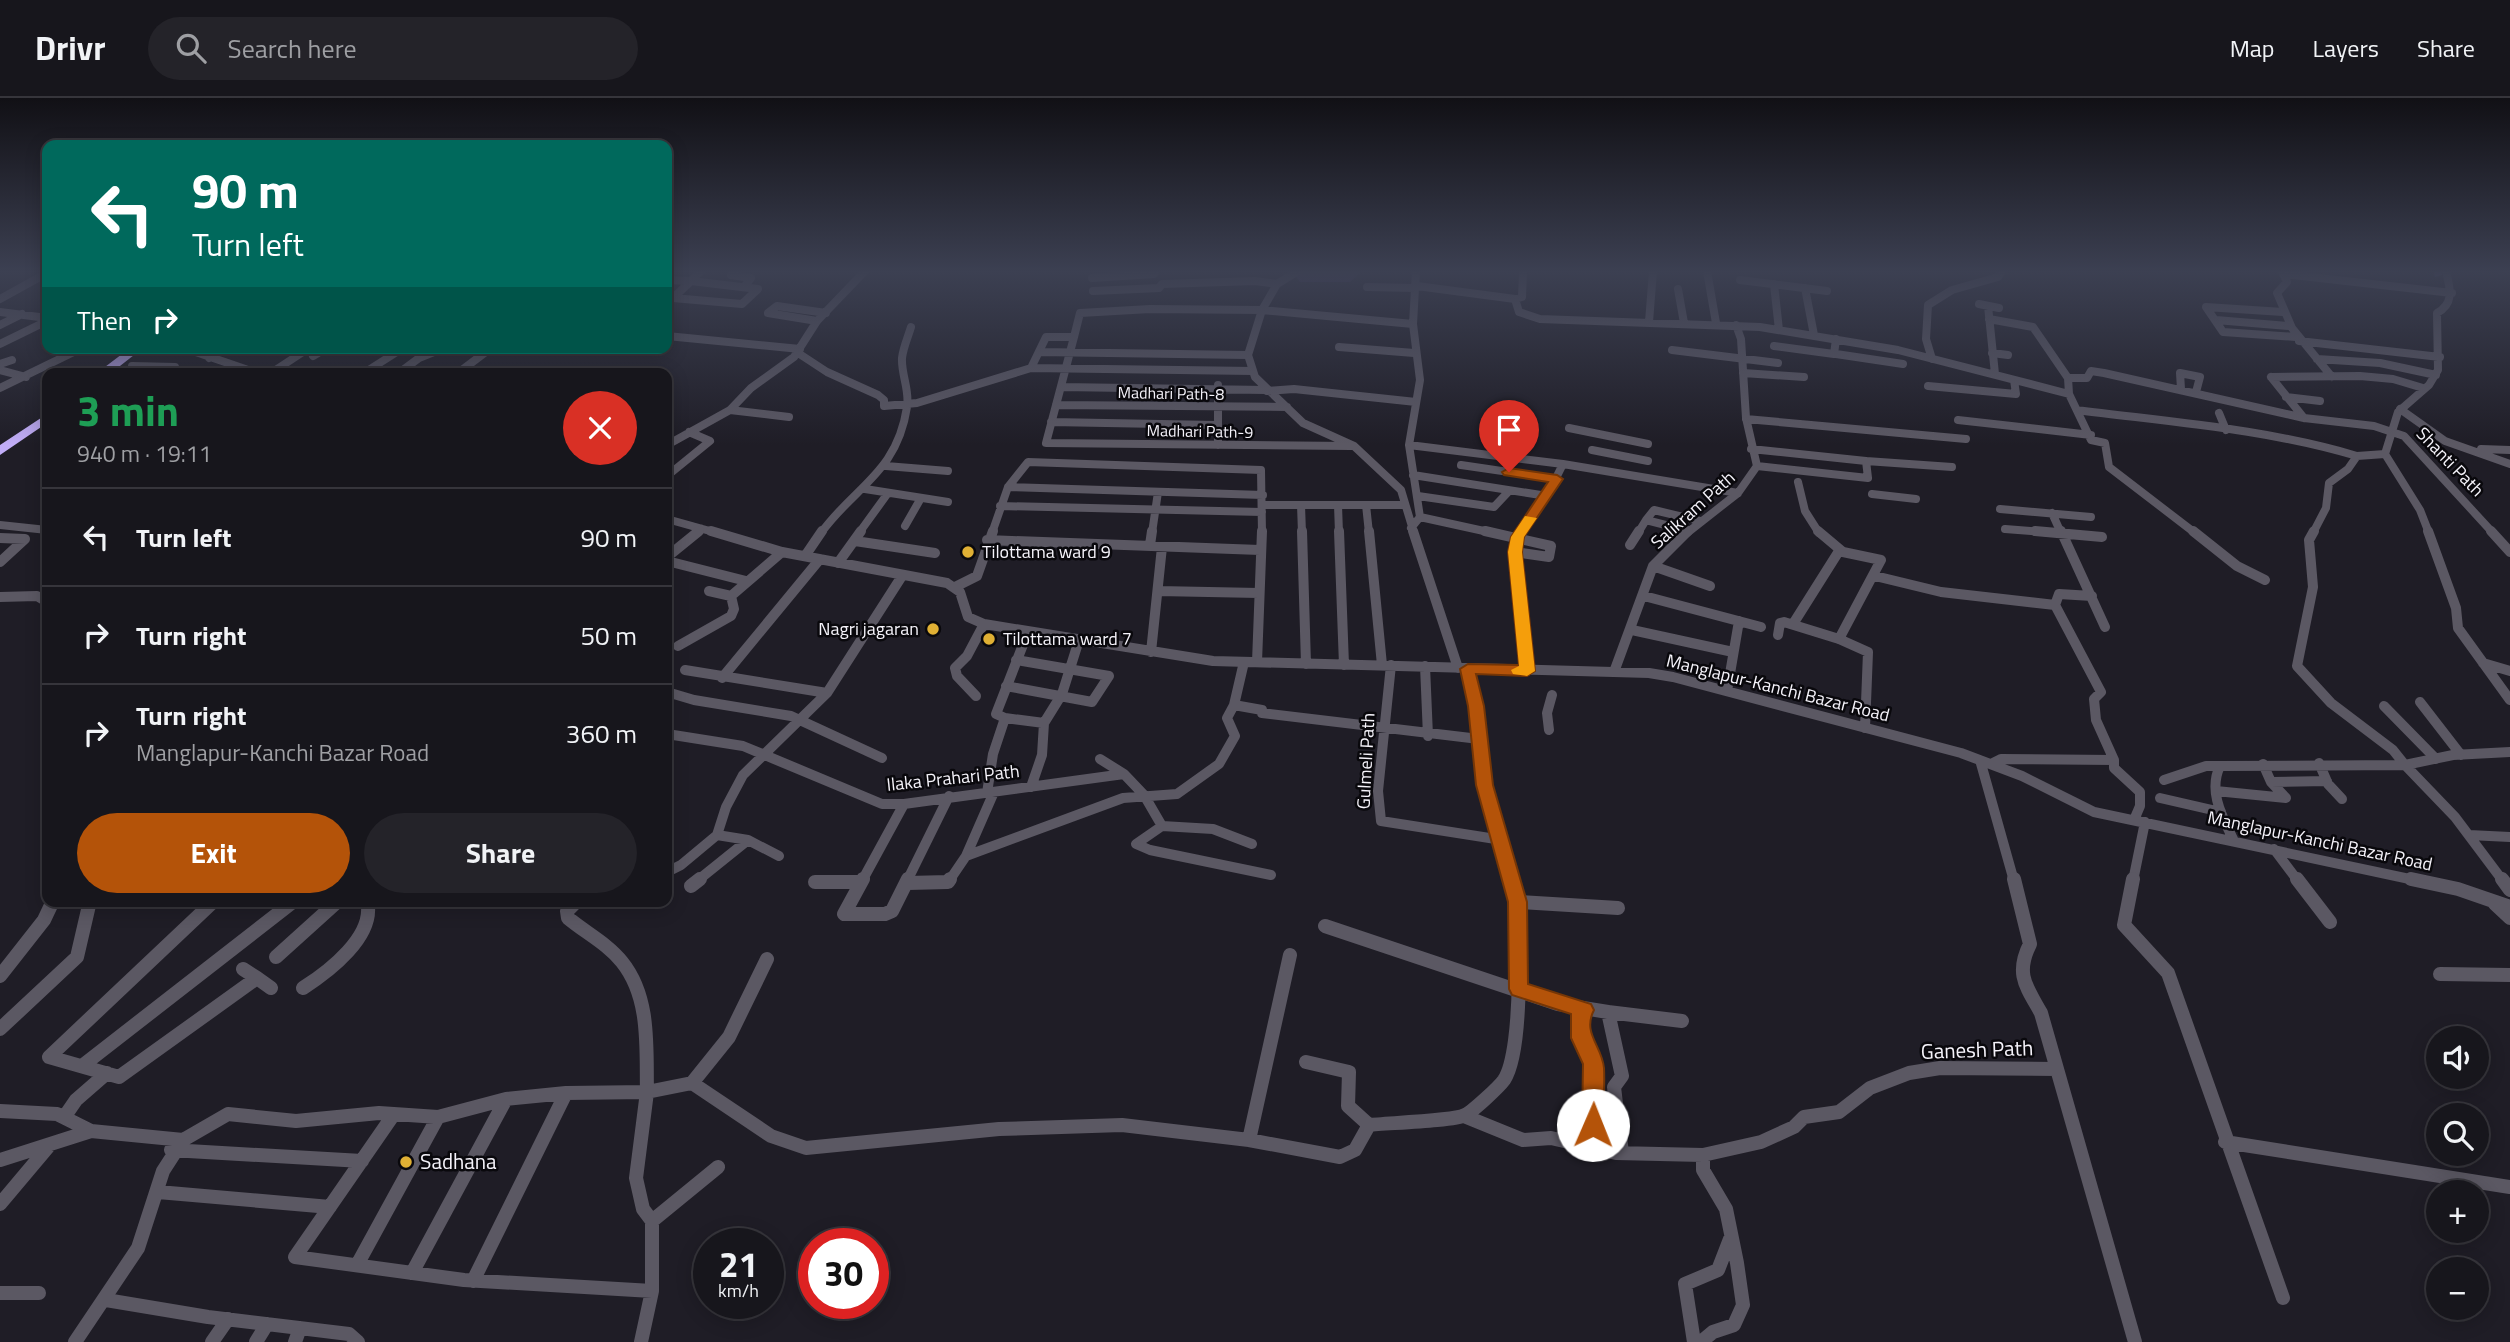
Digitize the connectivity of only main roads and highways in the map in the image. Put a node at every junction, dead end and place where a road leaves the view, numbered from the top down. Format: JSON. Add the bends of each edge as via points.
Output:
{"nodes":[{"id":1,"x":130,"y":354,"type":"edge"},
{"id":2,"x":138,"y":354,"type":"edge"},
{"id":3,"x":110,"y":368,"type":"edge"},
{"id":4,"x":118,"y":368,"type":"edge"},
{"id":5,"x":42,"y":416,"type":"edge"},
{"id":6,"x":42,"y":422,"type":"edge"},
{"id":7,"x":0,"y":445,"type":"edge"},
{"id":8,"x":0,"y":451,"type":"edge"}],
"edges":[{"from":1,"to":3,"type":"highway"},
{"from":2,"to":4,"type":"highway"},
{"from":5,"to":7,"type":"highway"},
{"from":6,"to":8,"type":"highway"}]}
